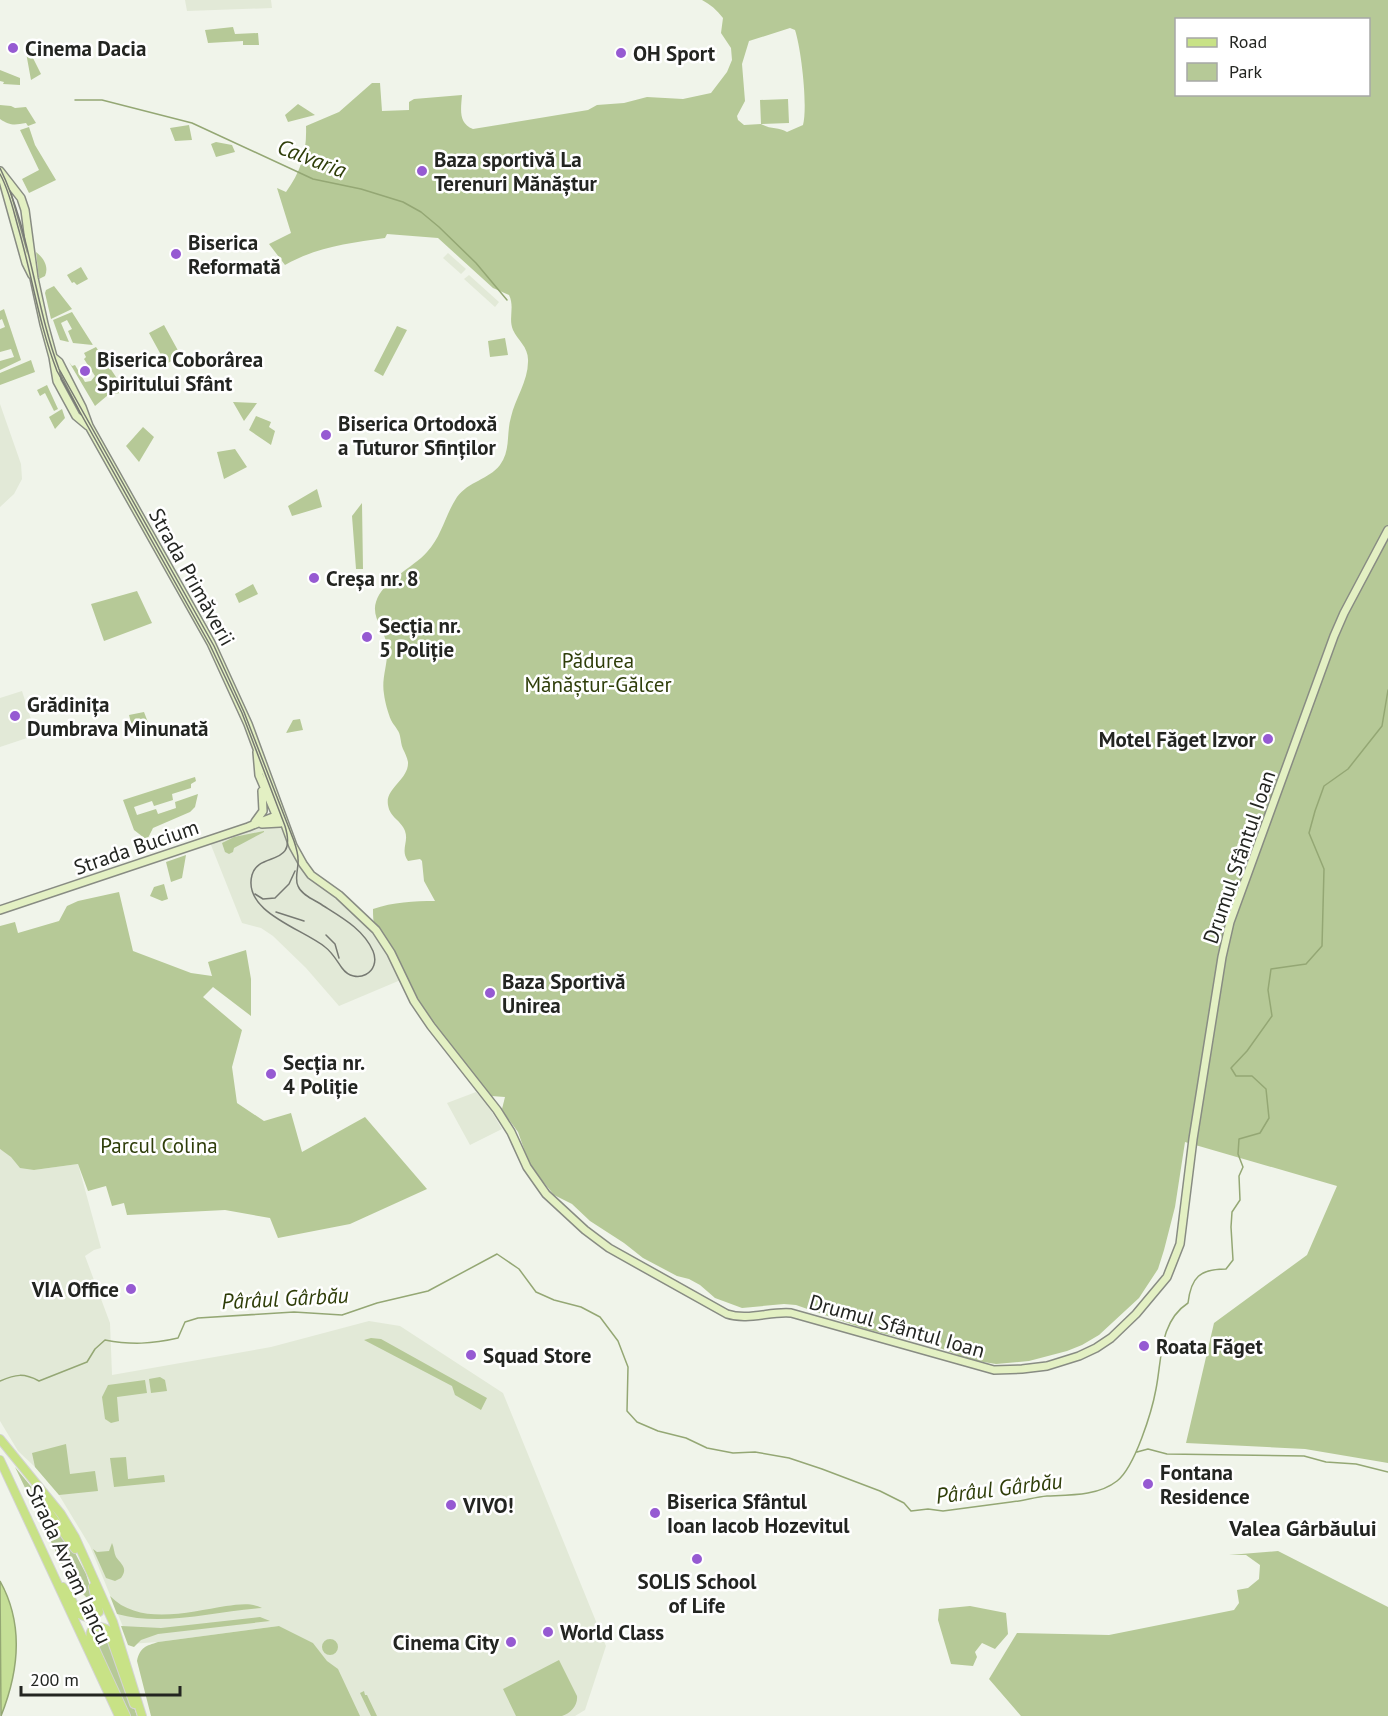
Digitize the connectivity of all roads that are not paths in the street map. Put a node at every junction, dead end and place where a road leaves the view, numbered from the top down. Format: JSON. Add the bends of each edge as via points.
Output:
{"nodes":[{"id":1,"x":1,"y":173,"type":"edge"},
{"id":2,"x":33,"y":278,"type":"junction"},
{"id":3,"x":1388,"y":530,"type":"edge"},
{"id":4,"x":257,"y":749,"type":"junction"},
{"id":5,"x":261,"y":782,"type":"junction"},
{"id":6,"x":279,"y":815,"type":"junction"},
{"id":7,"x":283,"y":825,"type":"junction"},
{"id":8,"x":248,"y":827,"type":"junction"},
{"id":9,"x":0,"y":910,"type":"edge"},
{"id":10,"x":0,"y":1439,"type":"edge"},
{"id":11,"x":0,"y":1460,"type":"edge"},
{"id":12,"x":38,"y":1485,"type":"junction"},
{"id":13,"x":56,"y":1579,"type":"junction"},
{"id":14,"x":119,"y":1716,"type":"edge"},
{"id":15,"x":126,"y":1716,"type":"edge"},
{"id":16,"x":141,"y":1716,"type":"edge"}],
"edges":[{"from":1,"to":2,"type":"main road","name":"Strada Primăverii"},
{"from":1,"to":2,"type":"main road","name":"Strada Primăverii","via":[[23,204]]},
{"from":2,"to":4,"type":"main road","name":"Strada Primăverii","via":[[58,383],[76,416],[89,426],[211,643]]},
{"from":3,"to":7,"type":"main road","name":"Drumul Sfântul Ioan","via":[[1336,630],[1230,922],[1174,1263],[1149,1302],[1111,1338],[1055,1364],[994,1370],[791,1313],[731,1316],[609,1248],[571,1218],[538,1184],[497,1110],[414,1001],[376,930],[311,875]]},
{"from":4,"to":5,"type":"main road","name":"Strada Primăverii"},
{"from":4,"to":6,"type":"main road","name":"Strada Primăverii"},
{"from":5,"to":6,"type":"main road","name":"Strada Primăverii"},
{"from":5,"to":8,"type":"main road","via":[[263,811]]},
{"from":6,"to":7,"type":"main road","name":"Drumul Sfântul Ioan"},
{"from":6,"to":8,"type":"main road","name":"Strada Bucium"},
{"from":7,"to":8,"type":"main road"},
{"from":8,"to":9,"type":"main road","name":"Strada Bucium"},
{"from":10,"to":12,"type":"main road","name":"Strada Avram Iancu"},
{"from":11,"to":13,"type":"main road","name":"Strada Avram Iancu"},
{"from":12,"to":13,"type":"main road","via":[[49,1512],[81,1558],[99,1612],[89,1618],[79,1614]]},
{"from":12,"to":16,"type":"main road","name":"Strada Avram Iancu","via":[[61,1514],[86,1559],[113,1622]]},
{"from":13,"to":14,"type":"main road","name":"Strada Avram Iancu"},
{"from":15,"to":16,"type":"main road","via":[[91,1640],[92,1629],[97,1626],[108,1630]]}]}
